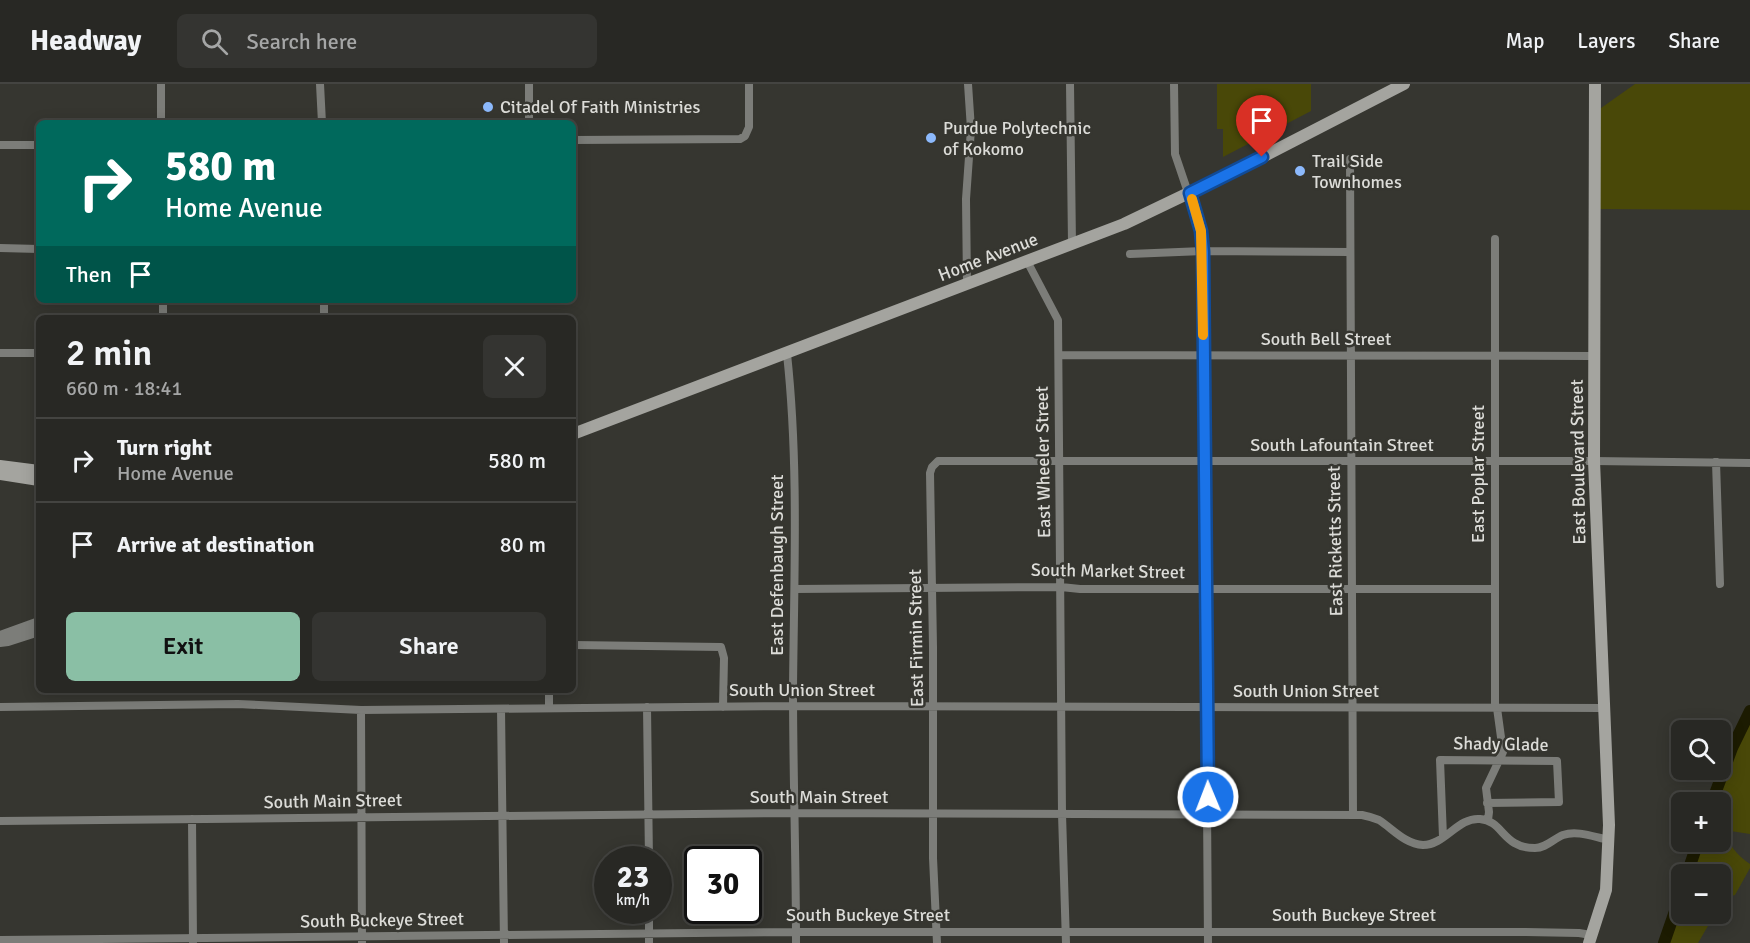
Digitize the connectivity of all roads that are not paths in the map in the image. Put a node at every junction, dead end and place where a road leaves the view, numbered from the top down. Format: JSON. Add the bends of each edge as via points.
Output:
{"nodes":[{"id":1,"x":161,"y":84,"type":"edge"},
{"id":2,"x":320,"y":84,"type":"edge"},
{"id":3,"x":529,"y":84,"type":"edge"},
{"id":4,"x":749,"y":84,"type":"edge"},
{"id":5,"x":968,"y":84,"type":"edge"},
{"id":6,"x":1070,"y":84,"type":"edge"},
{"id":7,"x":1174,"y":84,"type":"edge"},
{"id":8,"x":1404,"y":84,"type":"edge"},
{"id":9,"x":1595,"y":84,"type":"edge"},
{"id":10,"x":161,"y":120,"type":"edge"},
{"id":11,"x":322,"y":120,"type":"edge"},
{"id":12,"x":529,"y":120,"type":"edge"},
{"id":13,"x":576,"y":140,"type":"edge"},
{"id":14,"x":36,"y":145,"type":"edge"},
{"id":15,"x":0,"y":146,"type":"edge"},
{"id":16,"x":1350,"y":159,"type":"dead end"},
{"id":17,"x":1190,"y":193,"type":"junction"},
{"id":18,"x":1496,"y":239,"type":"dead end"},
{"id":19,"x":1072,"y":244,"type":"junction"},
{"id":20,"x":0,"y":248,"type":"edge"},
{"id":21,"x":36,"y":249,"type":"edge"},
{"id":22,"x":1203,"y":252,"type":"junction"},
{"id":23,"x":1350,"y":252,"type":"junction"},
{"id":24,"x":1130,"y":254,"type":"dead end"},
{"id":25,"x":1027,"y":261,"type":"junction"},
{"id":26,"x":967,"y":285,"type":"junction"},
{"id":27,"x":0,"y":353,"type":"edge"},
{"id":28,"x":36,"y":353,"type":"edge"},
{"id":29,"x":787,"y":354,"type":"junction"},
{"id":30,"x":1059,"y":355,"type":"junction"},
{"id":31,"x":1495,"y":355,"type":"junction"},
{"id":32,"x":1203,"y":356,"type":"junction"},
{"id":33,"x":1351,"y":356,"type":"junction"},
{"id":34,"x":1593,"y":356,"type":"junction"},
{"id":35,"x":576,"y":433,"type":"edge"},
{"id":36,"x":1205,"y":461,"type":"junction"},
{"id":37,"x":1350,"y":461,"type":"junction"},
{"id":38,"x":1494,"y":461,"type":"junction"},
{"id":39,"x":1594,"y":461,"type":"junction"},
{"id":40,"x":1060,"y":462,"type":"junction"},
{"id":41,"x":1716,"y":462,"type":"junction"},
{"id":42,"x":1750,"y":463,"type":"edge"},
{"id":43,"x":935,"y":464,"type":"joint"},
{"id":44,"x":0,"y":466,"type":"edge"},
{"id":45,"x":36,"y":471,"type":"edge"},
{"id":46,"x":0,"y":474,"type":"edge"},
{"id":47,"x":36,"y":480,"type":"edge"},
{"id":48,"x":1720,"y":584,"type":"dead end"},
{"id":49,"x":932,"y":587,"type":"junction"},
{"id":50,"x":1061,"y":587,"type":"junction"},
{"id":51,"x":795,"y":589,"type":"junction"},
{"id":52,"x":1206,"y":589,"type":"junction"},
{"id":53,"x":1353,"y":589,"type":"junction"},
{"id":54,"x":1493,"y":589,"type":"junction"},
{"id":55,"x":36,"y":622,"type":"edge"},
{"id":56,"x":36,"y":632,"type":"edge"},
{"id":57,"x":0,"y":636,"type":"edge"},
{"id":58,"x":0,"y":642,"type":"edge"},
{"id":59,"x":576,"y":645,"type":"edge"},
{"id":60,"x":549,"y":693,"type":"edge"},
{"id":61,"x":723,"y":706,"type":"junction"},
{"id":62,"x":794,"y":706,"type":"junction"},
{"id":63,"x":933,"y":706,"type":"junction"},
{"id":64,"x":0,"y":707,"type":"edge"},
{"id":65,"x":647,"y":707,"type":"junction"},
{"id":66,"x":1062,"y":707,"type":"junction"},
{"id":67,"x":1207,"y":707,"type":"junction"},
{"id":68,"x":549,"y":708,"type":"junction"},
{"id":69,"x":1352,"y":708,"type":"junction"},
{"id":70,"x":1497,"y":708,"type":"junction"},
{"id":71,"x":1604,"y":708,"type":"junction"},
{"id":72,"x":501,"y":709,"type":"junction"},
{"id":73,"x":361,"y":710,"type":"junction"},
{"id":74,"x":1499,"y":761,"type":"junction"},
{"id":75,"x":1487,"y":803,"type":"junction"},
{"id":76,"x":795,"y":813,"type":"junction"},
{"id":77,"x":933,"y":814,"type":"junction"},
{"id":78,"x":1062,"y":814,"type":"junction"},
{"id":79,"x":649,"y":815,"type":"junction"},
{"id":80,"x":1208,"y":815,"type":"junction"},
{"id":81,"x":1353,"y":815,"type":"junction"},
{"id":82,"x":503,"y":816,"type":"junction"},
{"id":83,"x":361,"y":818,"type":"junction"},
{"id":84,"x":192,"y":819,"type":"junction"},
{"id":85,"x":1488,"y":820,"type":"junction"},
{"id":86,"x":0,"y":821,"type":"edge"},
{"id":87,"x":1443,"y":837,"type":"junction"},
{"id":88,"x":1609,"y":840,"type":"junction"},
{"id":89,"x":649,"y":846,"type":"edge"},
{"id":90,"x":648,"y":924,"type":"edge"},
{"id":91,"x":1208,"y":931,"type":"junction"},
{"id":92,"x":796,"y":932,"type":"junction"},
{"id":93,"x":936,"y":932,"type":"junction"},
{"id":94,"x":1065,"y":932,"type":"junction"},
{"id":95,"x":648,"y":933,"type":"junction"},
{"id":96,"x":504,"y":939,"type":"edge"},
{"id":97,"x":1590,"y":939,"type":"edge"},
{"id":98,"x":0,"y":940,"type":"edge"},
{"id":99,"x":193,"y":940,"type":"edge"},
{"id":100,"x":362,"y":940,"type":"edge"},
{"id":101,"x":649,"y":943,"type":"edge"},
{"id":102,"x":796,"y":943,"type":"edge"},
{"id":103,"x":937,"y":943,"type":"edge"},
{"id":104,"x":1066,"y":943,"type":"edge"},
{"id":105,"x":1208,"y":943,"type":"edge"}],
"edges":[{"from":1,"to":10,"type":"street"},
{"from":2,"to":11,"type":"street"},
{"from":3,"to":12,"type":"street"},
{"from":4,"to":13,"type":"street","via":[[749,127],[740,139]]},
{"from":5,"to":26,"type":"street","via":[[971,129],[966,199]]},
{"from":6,"to":19,"type":"street"},
{"from":7,"to":17,"type":"street","via":[[1175,154]]},
{"from":8,"to":17,"type":"main road","name":"Home Avenue"},
{"from":9,"to":34,"type":"main road","name":"East Boulevard Street"},
{"from":14,"to":15,"type":"street"},
{"from":16,"to":23,"type":"street","name":"East Ricketts Street"},
{"from":17,"to":19,"type":"main road","name":"Home Avenue"},
{"from":17,"to":22,"type":"street"},
{"from":18,"to":31,"type":"street","name":"East Poplar Street"},
{"from":19,"to":25,"type":"main road","name":"Home Avenue"},
{"from":20,"to":21,"type":"street"},
{"from":22,"to":23,"type":"street"},
{"from":22,"to":24,"type":"street"},
{"from":22,"to":32,"type":"street"},
{"from":23,"to":33,"type":"street","name":"East Ricketts Street"},
{"from":25,"to":26,"type":"main road","name":"Home Avenue"},
{"from":25,"to":30,"type":"street","name":"East Wheeler Street","via":[[1058,320]]},
{"from":26,"to":29,"type":"main road","name":"Home Avenue"},
{"from":27,"to":28,"type":"street"},
{"from":29,"to":35,"type":"main road","name":"Home Avenue"},
{"from":29,"to":51,"type":"street","name":"East Defenbaugh Street"},
{"from":30,"to":32,"type":"street","name":"South Bell Street"},
{"from":30,"to":40,"type":"street","name":"East Wheeler Street"},
{"from":31,"to":33,"type":"street","name":"South Bell Street"},
{"from":31,"to":34,"type":"street","name":"South Bell Street"},
{"from":31,"to":38,"type":"street","name":"East Poplar Street"},
{"from":32,"to":33,"type":"street","name":"South Bell Street"},
{"from":32,"to":36,"type":"street"},
{"from":33,"to":37,"type":"street","name":"East Ricketts Street"},
{"from":34,"to":39,"type":"main road","name":"East Boulevard Street"},
{"from":36,"to":37,"type":"street","name":"South Lafountain Street"},
{"from":36,"to":40,"type":"street","name":"South Lafountain Street"},
{"from":36,"to":52,"type":"street"},
{"from":37,"to":38,"type":"street","name":"South Lafountain Street"},
{"from":37,"to":53,"type":"street","name":"East Ricketts Street"},
{"from":38,"to":39,"type":"street","name":"South Lafountain Street"},
{"from":38,"to":54,"type":"street","name":"East Poplar Street"},
{"from":39,"to":41,"type":"street","name":"South Lafountain Street"},
{"from":39,"to":71,"type":"main road","name":"East Boulevard Street"},
{"from":40,"to":43,"type":"street","name":"South Lafountain Street"},
{"from":40,"to":50,"type":"street","name":"East Wheeler Street"},
{"from":41,"to":42,"type":"street","name":"South Lafountain Street"},
{"from":41,"to":48,"type":"street"},
{"from":43,"to":49,"type":"street","name":"East Firmin Street","via":[[930,473]]},
{"from":44,"to":45,"type":"main road"},
{"from":46,"to":47,"type":"main road"},
{"from":49,"to":50,"type":"street","name":"South Market Street"},
{"from":49,"to":51,"type":"street","name":"South Market Street"},
{"from":49,"to":63,"type":"street","name":"East Firmin Street"},
{"from":50,"to":52,"type":"street","name":"South Market Street"},
{"from":50,"to":66,"type":"street","name":"East Wheeler Street"},
{"from":51,"to":62,"type":"street","name":"East Defenbaugh Street"},
{"from":52,"to":53,"type":"street","name":"South Market Street"},
{"from":52,"to":67,"type":"street"},
{"from":53,"to":54,"type":"street","name":"South Market Street"},
{"from":53,"to":69,"type":"street","name":"East Ricketts Street"},
{"from":54,"to":70,"type":"street","name":"East Poplar Street"},
{"from":55,"to":57,"type":"street"},
{"from":56,"to":58,"type":"street"},
{"from":59,"to":61,"type":"street","via":[[721,647]]},
{"from":60,"to":68,"type":"street"},
{"from":61,"to":62,"type":"street","name":"South Union Street"},
{"from":61,"to":65,"type":"street","name":"South Union Street"},
{"from":62,"to":63,"type":"street","name":"South Union Street"},
{"from":62,"to":76,"type":"street","name":"East Defenbaugh Street"},
{"from":63,"to":66,"type":"street","name":"South Union Street"},
{"from":63,"to":77,"type":"street","name":"East Firmin Street"},
{"from":64,"to":73,"type":"street","name":"South Union Street","via":[[238,704]]},
{"from":65,"to":68,"type":"street","name":"South Union Street"},
{"from":65,"to":79,"type":"street"},
{"from":66,"to":67,"type":"street","name":"South Union Street"},
{"from":66,"to":78,"type":"street","name":"East Wheeler Street"},
{"from":67,"to":69,"type":"street","name":"South Union Street"},
{"from":67,"to":80,"type":"street"},
{"from":68,"to":72,"type":"street","name":"South Union Street"},
{"from":69,"to":70,"type":"street","name":"South Union Street"},
{"from":69,"to":81,"type":"street","name":"East Ricketts Street"},
{"from":70,"to":71,"type":"street","name":"South Union Street"},
{"from":70,"to":74,"type":"street","name":"East Poplar Street","via":[[1503,742]]},
{"from":71,"to":88,"type":"main road","name":"East Boulevard Street"},
{"from":72,"to":73,"type":"street","name":"South Union Street"},
{"from":72,"to":82,"type":"street"},
{"from":73,"to":83,"type":"street"},
{"from":74,"to":75,"type":"street","via":[[1486,788]]},
{"from":74,"to":75,"type":"street","name":"Shady Glade","via":[[1557,761],[1559,802]]},
{"from":74,"to":87,"type":"street","name":"Shady Glade","via":[[1440,760]]},
{"from":75,"to":85,"type":"street"},
{"from":76,"to":77,"type":"street","name":"South Main Street"},
{"from":76,"to":79,"type":"street","name":"South Main Street"},
{"from":76,"to":92,"type":"street","name":"East Defenbaugh Street"},
{"from":77,"to":78,"type":"street","name":"South Main Street"},
{"from":77,"to":93,"type":"street","name":"East Firmin Street"},
{"from":78,"to":80,"type":"street","name":"South Main Street"},
{"from":78,"to":94,"type":"street","name":"East Wheeler Street"},
{"from":79,"to":82,"type":"street","name":"South Main Street"},
{"from":79,"to":89,"type":"street"},
{"from":80,"to":81,"type":"street","name":"South Main Street"},
{"from":80,"to":91,"type":"street"},
{"from":81,"to":87,"type":"street","name":"South Main Street","via":[[1378,820],[1404,839],[1421,845]]},
{"from":82,"to":83,"type":"street","name":"South Main Street"},
{"from":82,"to":96,"type":"street"},
{"from":83,"to":84,"type":"street","name":"South Main Street"},
{"from":83,"to":100,"type":"street"},
{"from":84,"to":86,"type":"street","name":"South Main Street"},
{"from":84,"to":99,"type":"street"},
{"from":85,"to":87,"type":"street","name":"South Main Street","via":[[1468,820]]},
{"from":85,"to":88,"type":"street","via":[[1519,846],[1543,848],[1573,833]]},
{"from":88,"to":97,"type":"main road","name":"East Boulevard Street","via":[[1606,890]]},
{"from":90,"to":95,"type":"street"},
{"from":91,"to":94,"type":"street","name":"South Buckeye Street"},
{"from":91,"to":97,"type":"street","name":"South Buckeye Street","via":[[1534,932],[1580,933]]},
{"from":91,"to":105,"type":"street"},
{"from":92,"to":93,"type":"street","name":"South Buckeye Street"},
{"from":92,"to":95,"type":"street","name":"South Buckeye Street"},
{"from":92,"to":102,"type":"street","name":"East Defenbaugh Street"},
{"from":93,"to":94,"type":"street","name":"South Buckeye Street"},
{"from":93,"to":103,"type":"street","name":"East Firmin Street"},
{"from":94,"to":104,"type":"street","name":"East Wheeler Street"},
{"from":95,"to":96,"type":"street","name":"South Buckeye Street"},
{"from":95,"to":101,"type":"street"},
{"from":96,"to":100,"type":"street","name":"South Buckeye Street"},
{"from":98,"to":99,"type":"street","name":"South Buckeye Street"},
{"from":99,"to":100,"type":"street","name":"South Buckeye Street"}]}
